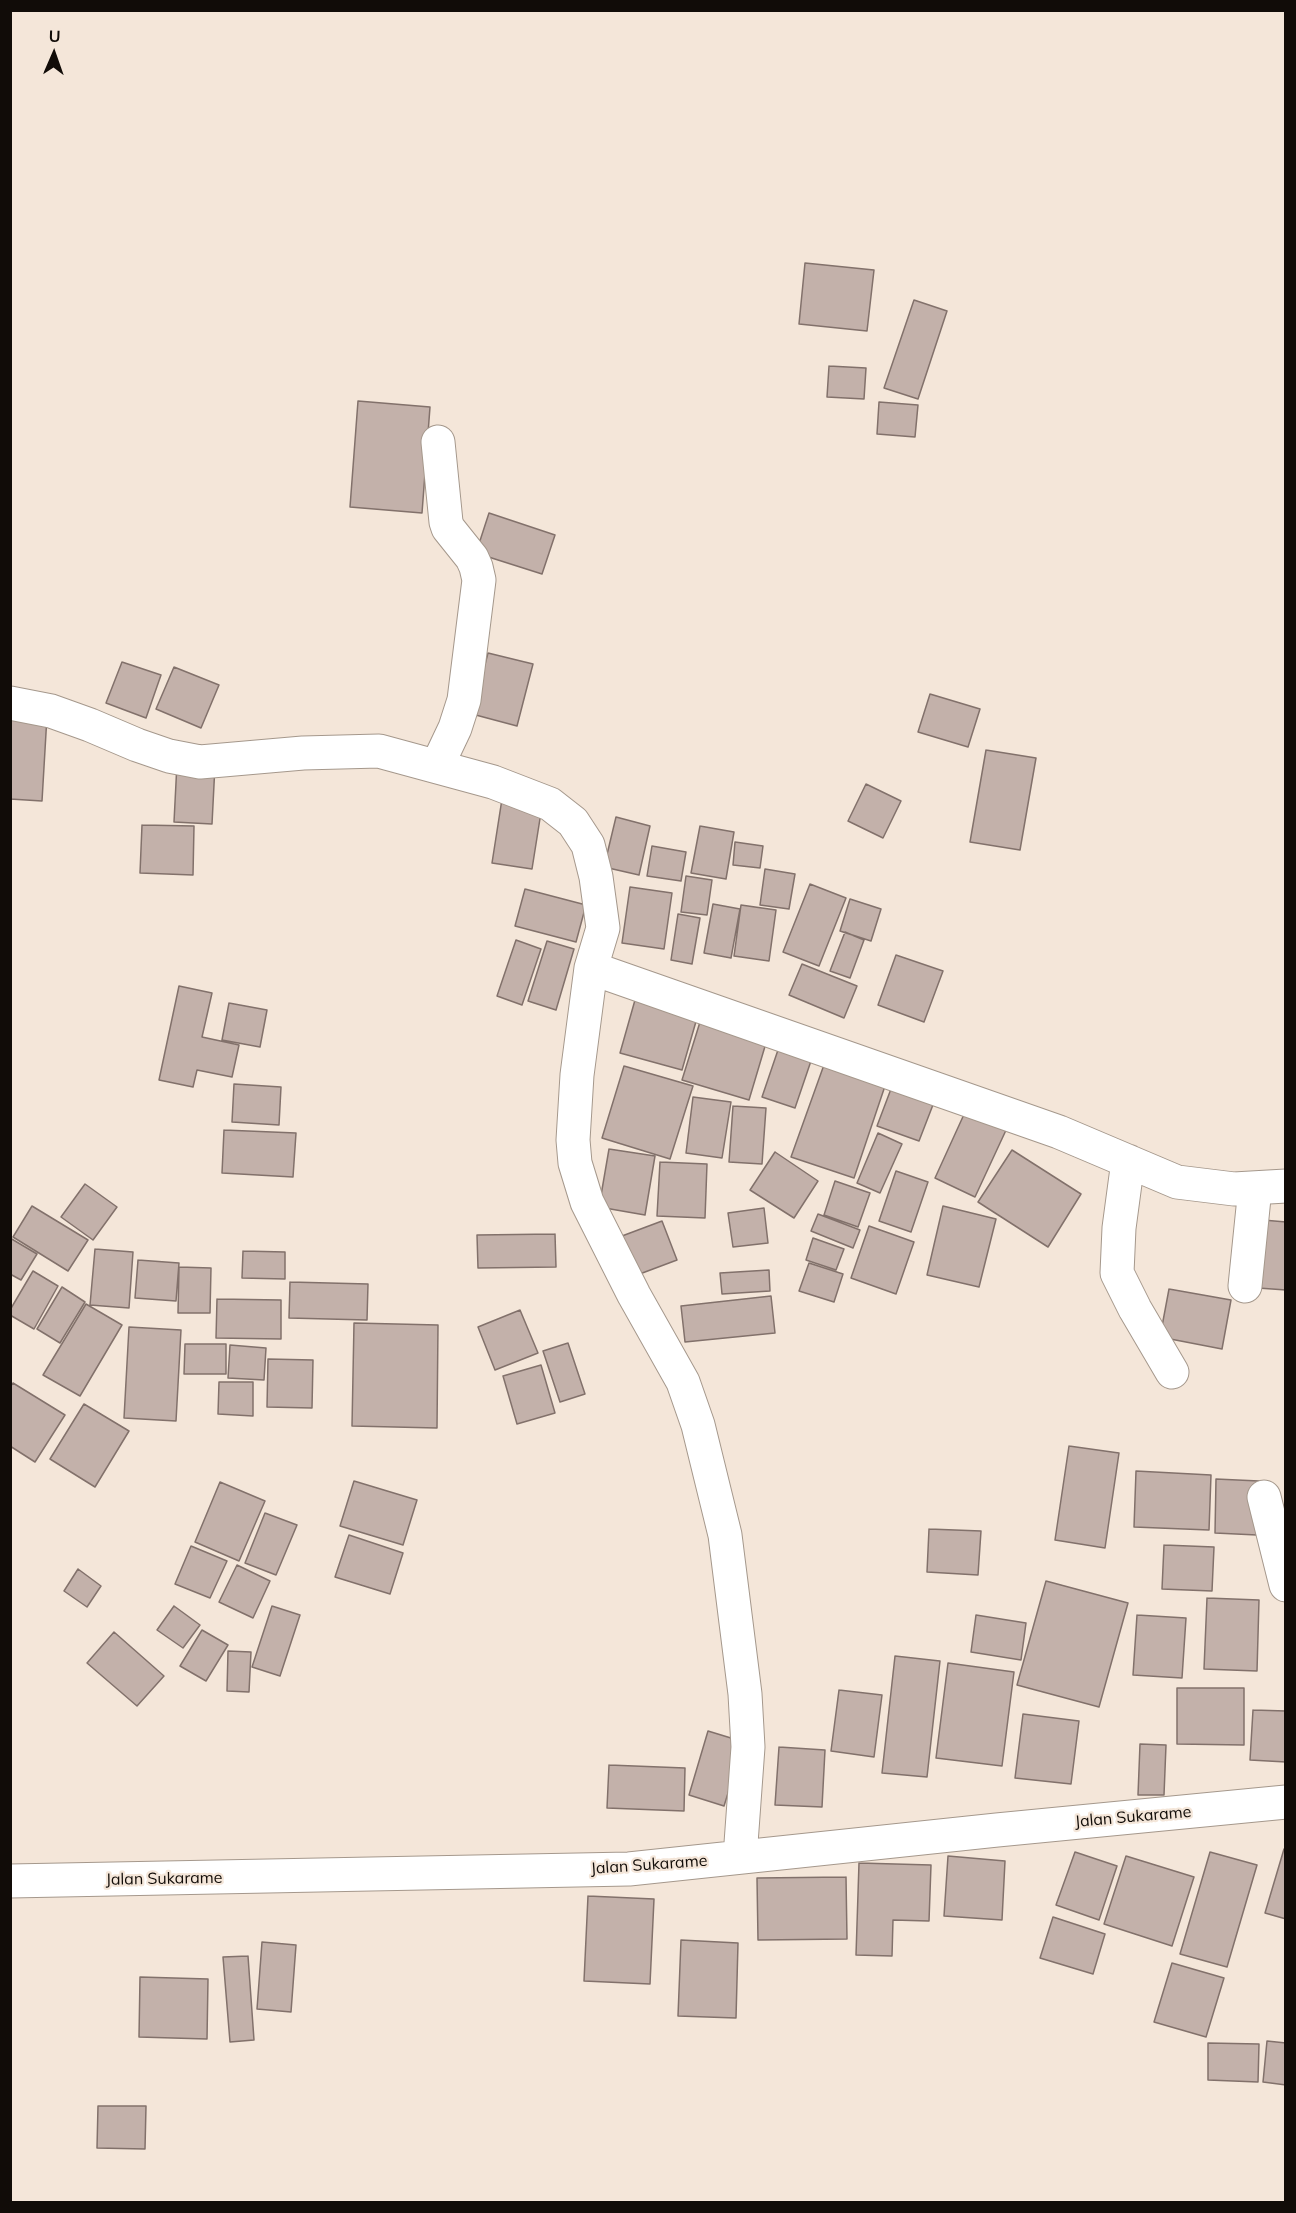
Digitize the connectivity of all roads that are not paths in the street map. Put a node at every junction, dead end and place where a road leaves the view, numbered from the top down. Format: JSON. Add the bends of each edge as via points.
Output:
{"nodes":[{"id":1,"x":438,"y":442,"type":"dead end"},
{"id":2,"x":10,"y":703,"type":"edge"},
{"id":3,"x":437,"y":766,"type":"junction"},
{"id":4,"x":591,"y":968,"type":"junction"},
{"id":5,"x":1128,"y":1161,"type":"junction"},
{"id":6,"x":1270,"y":1187,"type":"edge"},
{"id":7,"x":1245,"y":1286,"type":"dead end"},
{"id":8,"x":1172,"y":1372,"type":"dead end"},
{"id":9,"x":1264,"y":1497,"type":"dead end"},
{"id":10,"x":1286,"y":1585,"type":"edge"},
{"id":11,"x":1286,"y":1802,"type":"edge"},
{"id":12,"x":740,"y":1857,"type":"junction"},
{"id":13,"x":10,"y":1881,"type":"edge"}],
"edges":[{"from":1,"to":3,"type":"street","via":[[446,522],[472,558],[479,580],[464,700]]},
{"from":2,"to":3,"type":"street","via":[[51,711],[169,756],[200,762],[379,751]]},
{"from":3,"to":4,"type":"street","via":[[550,804],[573,822],[588,845],[603,928]]},
{"from":4,"to":5,"type":"street","via":[[1059,1132]]},
{"from":4,"to":12,"type":"street","via":[[573,1121],[575,1163],[587,1202],[683,1382],[698,1425],[725,1535],[748,1748]]},
{"from":5,"to":6,"type":"street","via":[[1177,1182],[1234,1189]]},
{"from":5,"to":8,"type":"street","via":[[1119,1228],[1118,1278]]},
{"from":6,"to":7,"type":"street"},
{"from":9,"to":10,"type":"street"},
{"from":11,"to":12,"type":"street","name":"Jalan Sukarame"},
{"from":12,"to":13,"type":"street","name":"Jalan Sukarame","via":[[629,1869]]}]}
